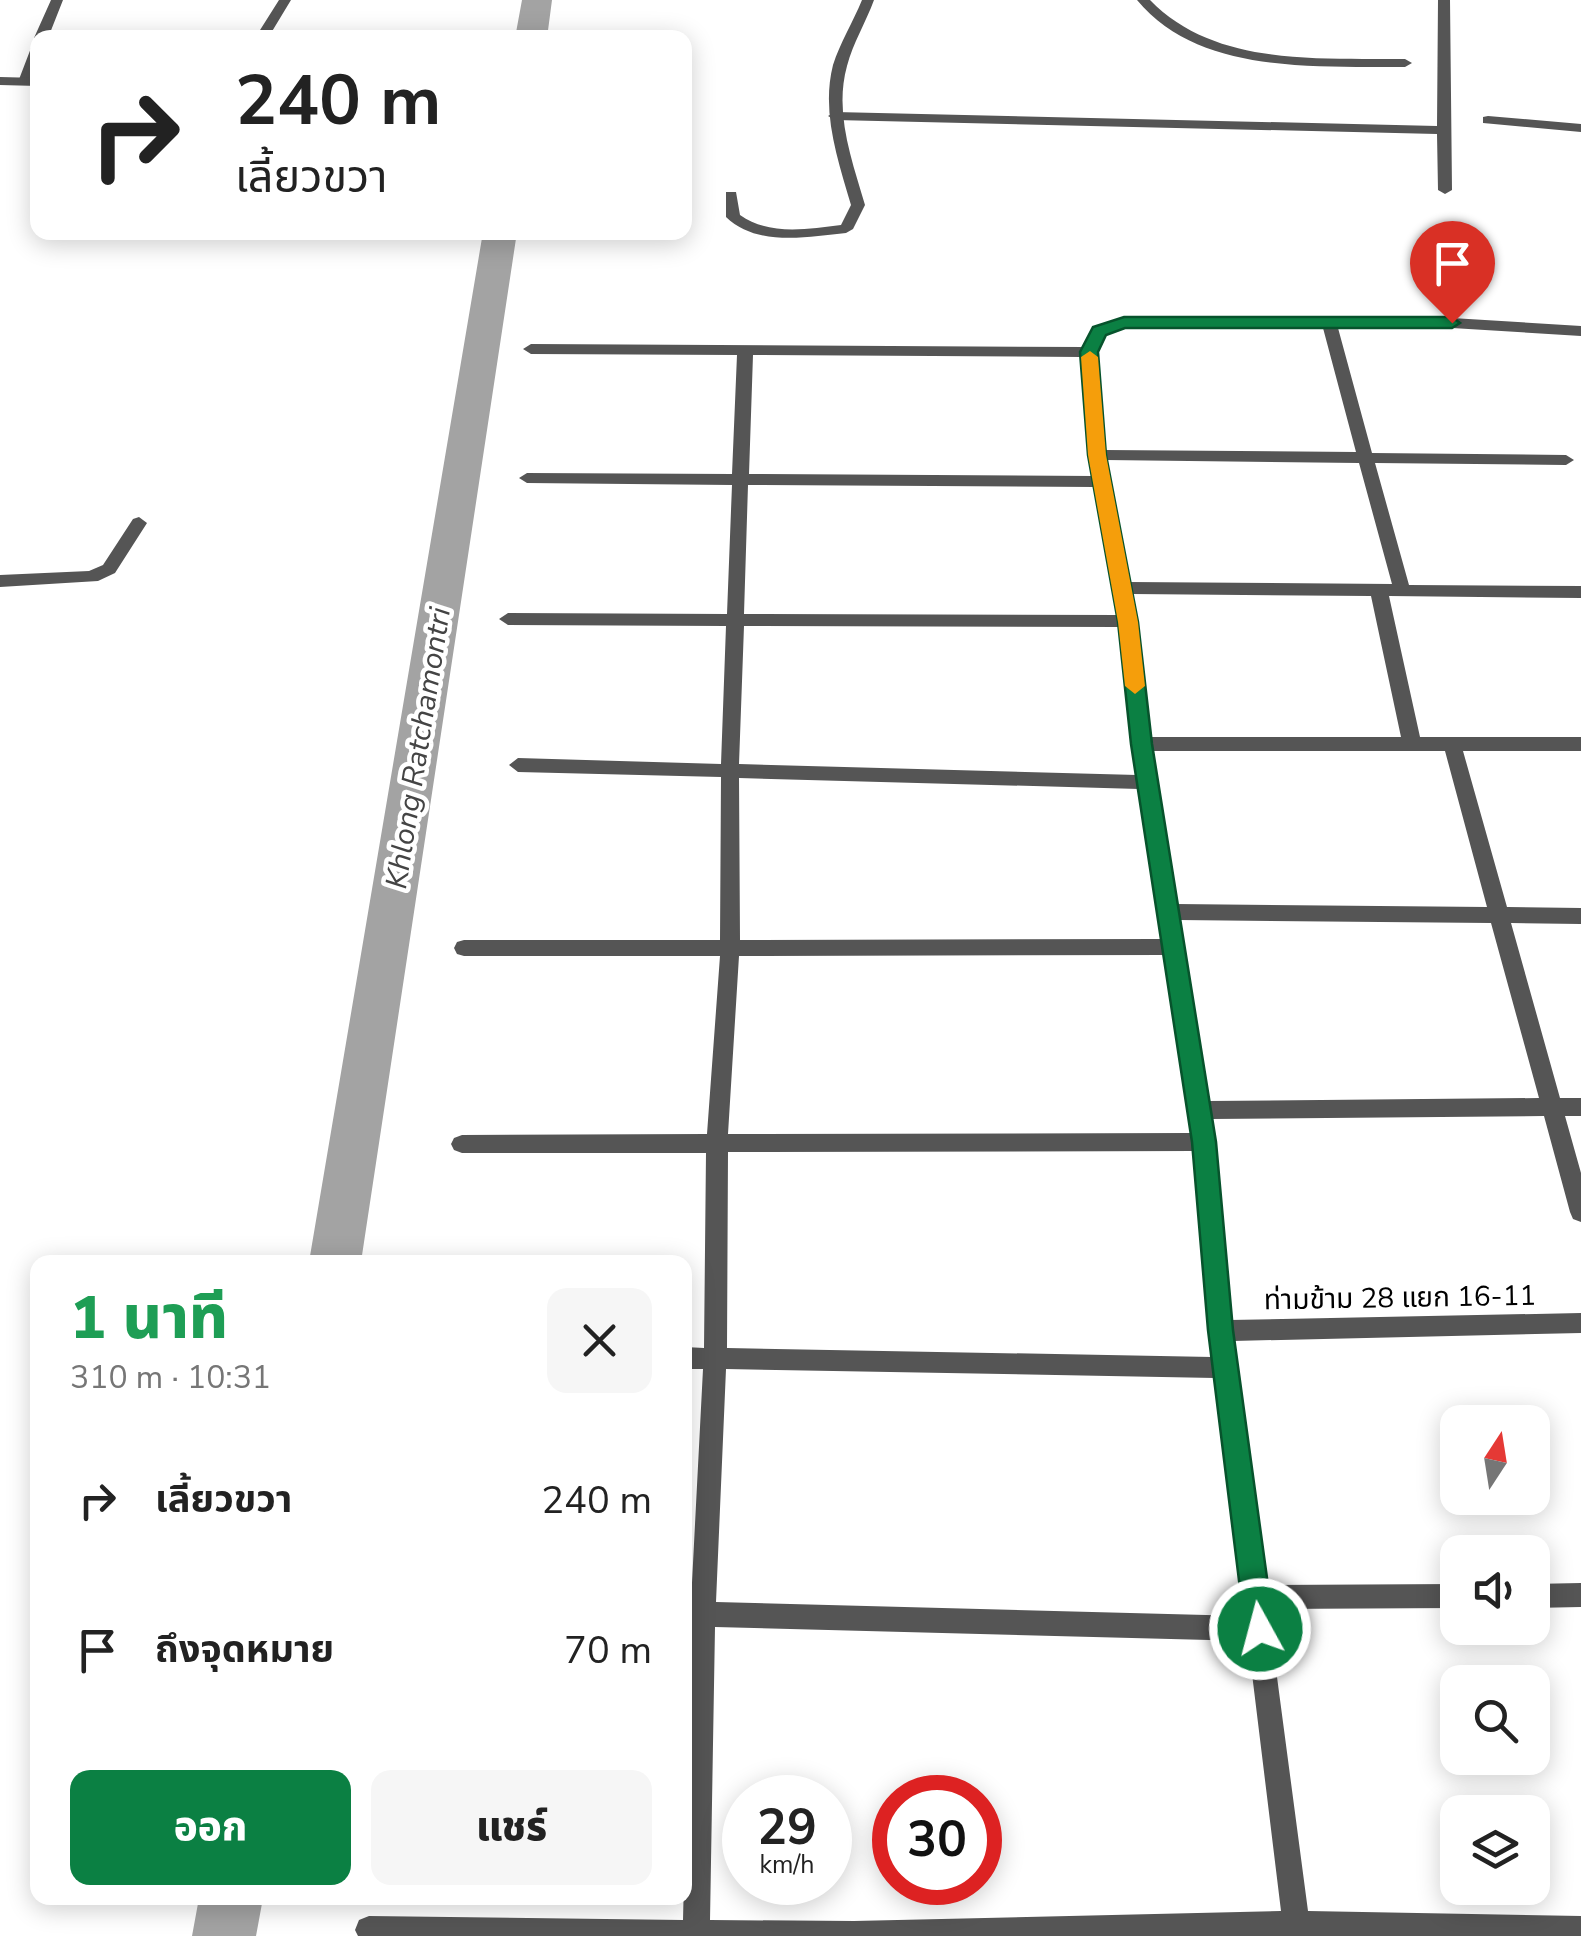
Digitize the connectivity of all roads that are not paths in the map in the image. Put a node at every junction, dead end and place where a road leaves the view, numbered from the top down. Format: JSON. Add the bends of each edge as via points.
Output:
{"nodes":[{"id":1,"x":57,"y":0,"type":"edge"},
{"id":2,"x":284,"y":0,"type":"edge"},
{"id":3,"x":868,"y":0,"type":"edge"},
{"id":4,"x":1143,"y":0,"type":"edge"},
{"id":5,"x":1444,"y":0,"type":"edge"},
{"id":6,"x":44,"y":30,"type":"edge"},
{"id":7,"x":266,"y":30,"type":"edge"},
{"id":8,"x":1406,"y":63,"type":"dead end"},
{"id":9,"x":0,"y":80,"type":"edge"},
{"id":10,"x":30,"y":82,"type":"edge"},
{"id":11,"x":835,"y":116,"type":"junction"},
{"id":12,"x":1488,"y":120,"type":"dead end"},
{"id":13,"x":1581,"y":128,"type":"edge"},
{"id":14,"x":1444,"y":130,"type":"junction"},
{"id":15,"x":1445,"y":190,"type":"dead end"},
{"id":16,"x":730,"y":195,"type":"dead end"},
{"id":17,"x":1329,"y":323,"type":"junction"},
{"id":18,"x":1581,"y":331,"type":"edge"},
{"id":19,"x":531,"y":349,"type":"dead end"},
{"id":20,"x":745,"y":350,"type":"junction"},
{"id":21,"x":1089,"y":352,"type":"junction"},
{"id":22,"x":1097,"y":455,"type":"junction"},
{"id":23,"x":1365,"y":458,"type":"junction"},
{"id":24,"x":1566,"y":460,"type":"dead end"},
{"id":25,"x":528,"y":478,"type":"dead end"},
{"id":26,"x":741,"y":480,"type":"junction"},
{"id":27,"x":1104,"y":482,"type":"junction"},
{"id":28,"x":139,"y":524,"type":"dead end"},
{"id":29,"x":0,"y":581,"type":"edge"},
{"id":30,"x":1122,"y":588,"type":"junction"},
{"id":31,"x":1379,"y":590,"type":"junction"},
{"id":32,"x":1402,"y":591,"type":"junction"},
{"id":33,"x":1581,"y":592,"type":"edge"},
{"id":34,"x":508,"y":619,"type":"dead end"},
{"id":35,"x":734,"y":620,"type":"junction"},
{"id":36,"x":1128,"y":622,"type":"junction"},
{"id":37,"x":1142,"y":744,"type":"junction"},
{"id":38,"x":1412,"y":744,"type":"junction"},
{"id":39,"x":1452,"y":744,"type":"junction"},
{"id":40,"x":1581,"y":744,"type":"edge"},
{"id":41,"x":518,"y":764,"type":"dead end"},
{"id":42,"x":730,"y":771,"type":"junction"},
{"id":43,"x":1150,"y":782,"type":"junction"},
{"id":44,"x":1170,"y":912,"type":"junction"},
{"id":45,"x":1498,"y":915,"type":"junction"},
{"id":46,"x":1581,"y":916,"type":"edge"},
{"id":47,"x":1174,"y":947,"type":"junction"},
{"id":48,"x":464,"y":948,"type":"dead end"},
{"id":49,"x":730,"y":948,"type":"junction"},
{"id":50,"x":1554,"y":1107,"type":"junction"},
{"id":51,"x":1581,"y":1107,"type":"edge"},
{"id":52,"x":1199,"y":1110,"type":"junction"},
{"id":53,"x":1204,"y":1142,"type":"junction"},
{"id":54,"x":462,"y":1144,"type":"dead end"},
{"id":55,"x":717,"y":1144,"type":"junction"},
{"id":56,"x":1581,"y":1212,"type":"edge"},
{"id":57,"x":1581,"y":1323,"type":"edge"},
{"id":58,"x":1220,"y":1330,"type":"junction"},
{"id":59,"x":692,"y":1358,"type":"edge"},
{"id":60,"x":715,"y":1359,"type":"junction"},
{"id":61,"x":1226,"y":1368,"type":"junction"},
{"id":62,"x":1581,"y":1595,"type":"edge"},
{"id":63,"x":1440,"y":1596,"type":"edge"},
{"id":64,"x":1550,"y":1596,"type":"edge"},
{"id":65,"x":1256,"y":1597,"type":"junction"},
{"id":66,"x":694,"y":1614,"type":"edge"},
{"id":67,"x":1260,"y":1629,"type":"junction"},
{"id":68,"x":369,"y":1930,"type":"dead end"},
{"id":69,"x":1298,"y":1930,"type":"edge"},
{"id":70,"x":1581,"y":1930,"type":"edge"},
{"id":71,"x":475,"y":1933,"type":"edge"},
{"id":72,"x":696,"y":1935,"type":"edge"},
{"id":73,"x":854,"y":1936,"type":"edge"}],
"edges":[{"from":1,"to":6,"type":"street"},
{"from":2,"to":7,"type":"street"},
{"from":3,"to":11,"type":"street","via":[[840,65]]},
{"from":4,"to":8,"type":"street","via":[[1170,27],[1234,51]]},
{"from":5,"to":14,"type":"street"},
{"from":9,"to":10,"type":"street"},
{"from":11,"to":14,"type":"street"},
{"from":11,"to":16,"type":"street","via":[[858,205],[846,229],[762,232],[733,217]]},
{"from":12,"to":13,"type":"street"},
{"from":14,"to":15,"type":"street"},
{"from":17,"to":18,"type":"street"},
{"from":17,"to":21,"type":"street","via":[[1124,323],[1099,331]]},
{"from":17,"to":23,"type":"street"},
{"from":19,"to":20,"type":"street"},
{"from":20,"to":21,"type":"street"},
{"from":20,"to":26,"type":"street"},
{"from":21,"to":22,"type":"street"},
{"from":22,"to":23,"type":"street"},
{"from":22,"to":27,"type":"street"},
{"from":23,"to":24,"type":"street"},
{"from":23,"to":32,"type":"street"},
{"from":25,"to":26,"type":"street"},
{"from":26,"to":27,"type":"street"},
{"from":26,"to":35,"type":"street"},
{"from":27,"to":30,"type":"street"},
{"from":28,"to":29,"type":"street","via":[[109,569],[92,577]]},
{"from":30,"to":31,"type":"street"},
{"from":30,"to":36,"type":"street"},
{"from":31,"to":32,"type":"street"},
{"from":31,"to":38,"type":"street"},
{"from":32,"to":33,"type":"street"},
{"from":34,"to":35,"type":"street"},
{"from":35,"to":36,"type":"street"},
{"from":35,"to":42,"type":"street"},
{"from":36,"to":37,"type":"street"},
{"from":37,"to":38,"type":"street"},
{"from":37,"to":43,"type":"street"},
{"from":38,"to":39,"type":"street"},
{"from":39,"to":40,"type":"street"},
{"from":39,"to":45,"type":"street"},
{"from":41,"to":42,"type":"street"},
{"from":42,"to":43,"type":"street"},
{"from":42,"to":49,"type":"street"},
{"from":43,"to":44,"type":"street"},
{"from":44,"to":45,"type":"street"},
{"from":44,"to":47,"type":"street"},
{"from":45,"to":46,"type":"street"},
{"from":45,"to":50,"type":"street"},
{"from":47,"to":49,"type":"street"},
{"from":47,"to":52,"type":"street"},
{"from":48,"to":49,"type":"street"},
{"from":49,"to":55,"type":"street"},
{"from":50,"to":51,"type":"street"},
{"from":50,"to":52,"type":"street"},
{"from":50,"to":56,"type":"street"},
{"from":52,"to":53,"type":"street"},
{"from":53,"to":55,"type":"street"},
{"from":53,"to":58,"type":"street"},
{"from":54,"to":55,"type":"street"},
{"from":55,"to":60,"type":"street"},
{"from":57,"to":58,"type":"street","name":"ท่ามข้าม 28 แยก 16-11"},
{"from":58,"to":61,"type":"street"},
{"from":59,"to":60,"type":"street"},
{"from":60,"to":61,"type":"street"},
{"from":60,"to":66,"type":"street"},
{"from":61,"to":65,"type":"street"},
{"from":62,"to":64,"type":"street"},
{"from":63,"to":65,"type":"street"},
{"from":65,"to":67,"type":"street"},
{"from":66,"to":67,"type":"street"},
{"from":66,"to":72,"type":"street"},
{"from":67,"to":69,"type":"street"},
{"from":68,"to":71,"type":"street"},
{"from":69,"to":70,"type":"street"},
{"from":69,"to":73,"type":"street"},
{"from":71,"to":72,"type":"street"},
{"from":72,"to":73,"type":"street"}]}
